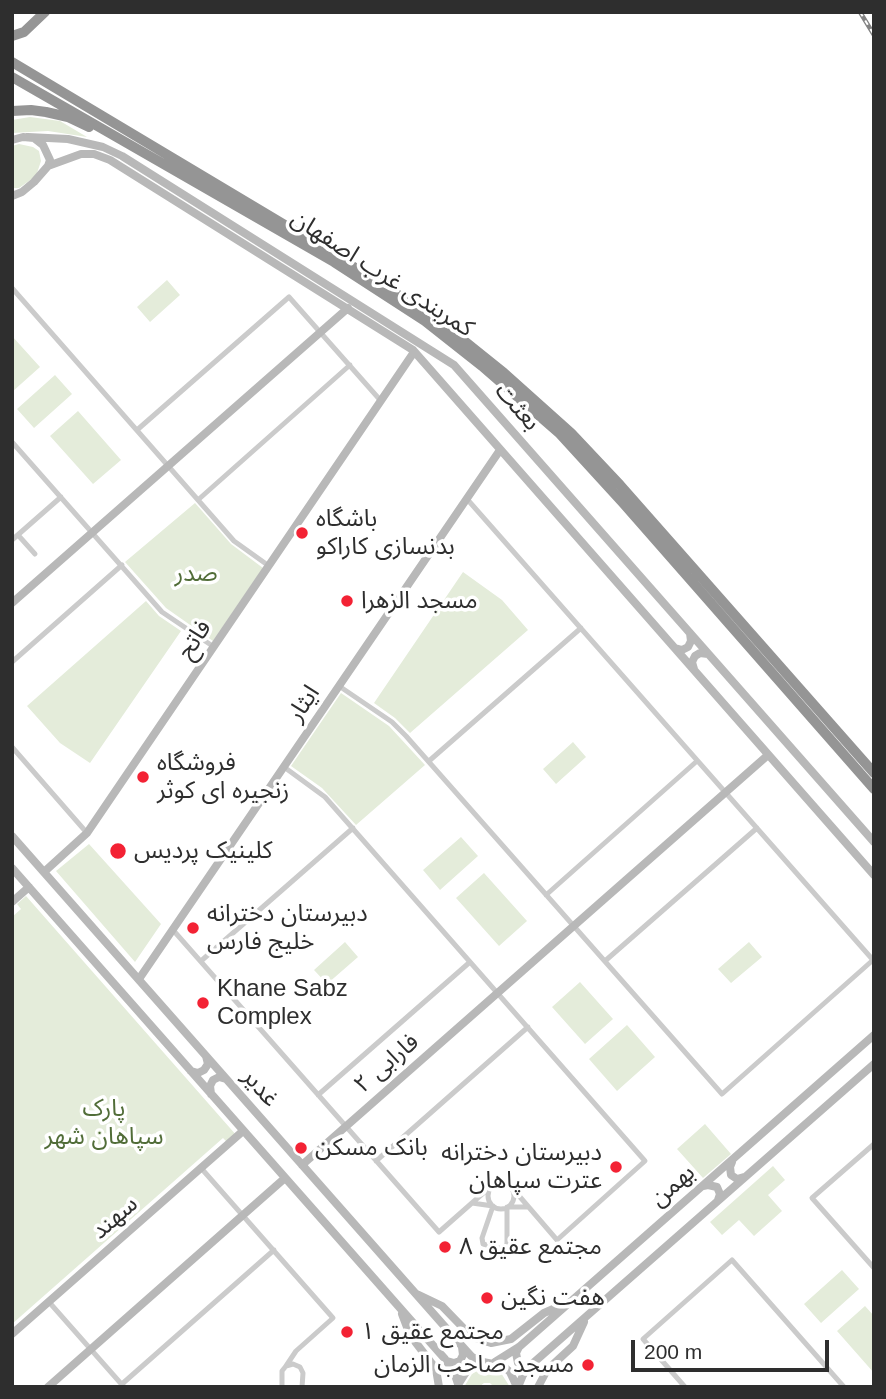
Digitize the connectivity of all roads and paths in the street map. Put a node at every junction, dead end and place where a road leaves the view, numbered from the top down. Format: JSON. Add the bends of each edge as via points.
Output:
{"nodes":[{"id":1,"x":45,"y":12,"type":"edge"},
{"id":2,"x":12,"y":36,"type":"edge"},
{"id":3,"x":12,"y":62,"type":"edge"},
{"id":4,"x":12,"y":77,"type":"edge"},
{"id":5,"x":12,"y":111,"type":"edge"},
{"id":6,"x":28,"y":137,"type":"junction"},
{"id":7,"x":12,"y":139,"type":"edge"},
{"id":8,"x":135,"y":147,"type":"junction"},
{"id":9,"x":48,"y":166,"type":"junction"},
{"id":10,"x":34,"y":182,"type":"junction"},
{"id":11,"x":12,"y":195,"type":"edge"},
{"id":12,"x":12,"y":202,"type":"edge"},
{"id":13,"x":12,"y":288,"type":"edge"},
{"id":14,"x":348,"y":308,"type":"junction"},
{"id":15,"x":320,"y":332,"type":"junction"},
{"id":16,"x":414,"y":352,"type":"junction"},
{"id":17,"x":350,"y":365,"type":"junction"},
{"id":18,"x":381,"y":401,"type":"junction"},
{"id":19,"x":137,"y":430,"type":"junction"},
{"id":20,"x":12,"y":442,"type":"edge"},
{"id":21,"x":500,"y":450,"type":"junction"},
{"id":22,"x":168,"y":466,"type":"junction"},
{"id":23,"x":61,"y":497,"type":"junction"},
{"id":24,"x":199,"y":499,"type":"junction"},
{"id":25,"x":467,"y":499,"type":"junction"},
{"id":26,"x":92,"y":533,"type":"junction"},
{"id":27,"x":18,"y":535,"type":"junction"},
{"id":28,"x":12,"y":540,"type":"edge"},
{"id":29,"x":35,"y":554,"type":"dead end"},
{"id":30,"x":122,"y":565,"type":"junction"},
{"id":31,"x":269,"y":565,"type":"junction"},
{"id":32,"x":12,"y":603,"type":"edge"},
{"id":33,"x":581,"y":628,"type":"junction"},
{"id":34,"x":689,"y":632,"type":"junction"},
{"id":35,"x":673,"y":646,"type":"junction"},
{"id":36,"x":214,"y":647,"type":"junction"},
{"id":37,"x":711,"y":656,"type":"junction"},
{"id":38,"x":12,"y":662,"type":"edge"},
{"id":39,"x":695,"y":671,"type":"junction"},
{"id":40,"x":339,"y":686,"type":"junction"},
{"id":41,"x":12,"y":747,"type":"edge"},
{"id":42,"x":768,"y":755,"type":"junction"},
{"id":43,"x":429,"y":761,"type":"junction"},
{"id":44,"x":697,"y":761,"type":"junction"},
{"id":45,"x":284,"y":767,"type":"junction"},
{"id":46,"x":874,"y":773,"type":"edge"},
{"id":47,"x":874,"y":789,"type":"edge"},
{"id":48,"x":725,"y":792,"type":"junction"},
{"id":49,"x":353,"y":828,"type":"junction"},
{"id":50,"x":757,"y":828,"type":"junction"},
{"id":51,"x":87,"y":832,"type":"junction"},
{"id":52,"x":12,"y":836,"type":"edge"},
{"id":53,"x":874,"y":842,"type":"edge"},
{"id":54,"x":12,"y":869,"type":"edge"},
{"id":55,"x":44,"y":872,"type":"junction"},
{"id":56,"x":874,"y":875,"type":"edge"},
{"id":57,"x":29,"y":887,"type":"junction"},
{"id":58,"x":546,"y":894,"type":"junction"},
{"id":59,"x":12,"y":902,"type":"edge"},
{"id":60,"x":573,"y":926,"type":"junction"},
{"id":61,"x":173,"y":930,"type":"junction"},
{"id":62,"x":873,"y":960,"type":"edge"},
{"id":63,"x":201,"y":961,"type":"junction"},
{"id":64,"x":605,"y":961,"type":"junction"},
{"id":65,"x":470,"y":962,"type":"junction"},
{"id":66,"x":139,"y":979,"type":"junction"},
{"id":67,"x":497,"y":993,"type":"junction"},
{"id":68,"x":528,"y":1027,"type":"junction"},
{"id":69,"x":874,"y":1035,"type":"edge"},
{"id":70,"x":205,"y":1055,"type":"junction"},
{"id":71,"x":874,"y":1064,"type":"edge"},
{"id":72,"x":189,"y":1069,"type":"junction"},
{"id":73,"x":228,"y":1081,"type":"junction"},
{"id":74,"x":212,"y":1095,"type":"junction"},
{"id":75,"x":318,"y":1095,"type":"junction"},
{"id":76,"x":346,"y":1126,"type":"junction"},
{"id":77,"x":243,"y":1131,"type":"junction"},
{"id":78,"x":874,"y":1144,"type":"edge"},
{"id":79,"x":734,"y":1159,"type":"junction"},
{"id":80,"x":376,"y":1161,"type":"junction"},
{"id":81,"x":302,"y":1165,"type":"junction"},
{"id":82,"x":201,"y":1168,"type":"junction"},
{"id":83,"x":747,"y":1176,"type":"junction"},
{"id":84,"x":285,"y":1178,"type":"junction"},
{"id":85,"x":701,"y":1187,"type":"junction"},
{"id":86,"x":489,"y":1188,"type":"junction"},
{"id":87,"x":514,"y":1190,"type":"junction"},
{"id":88,"x":472,"y":1203,"type":"junction"},
{"id":89,"x":717,"y":1203,"type":"junction"},
{"id":90,"x":493,"y":1206,"type":"junction"},
{"id":91,"x":507,"y":1207,"type":"junction"},
{"id":92,"x":528,"y":1207,"type":"junction"},
{"id":93,"x":243,"y":1216,"type":"junction"},
{"id":94,"x":274,"y":1250,"type":"junction"},
{"id":95,"x":874,"y":1268,"type":"edge"},
{"id":96,"x":416,"y":1294,"type":"junction"},
{"id":97,"x":49,"y":1302,"type":"junction"},
{"id":98,"x":569,"y":1302,"type":"junction"},
{"id":99,"x":400,"y":1308,"type":"junction"},
{"id":100,"x":586,"y":1318,"type":"junction"},
{"id":101,"x":12,"y":1334,"type":"edge"},
{"id":102,"x":461,"y":1345,"type":"junction"},
{"id":103,"x":519,"y":1347,"type":"junction"},
{"id":104,"x":91,"y":1349,"type":"junction"},
{"id":105,"x":296,"y":1351,"type":"junction"},
{"id":106,"x":445,"y":1359,"type":"junction"},
{"id":107,"x":484,"y":1362,"type":"junction"},
{"id":108,"x":495,"y":1362,"type":"junction"},
{"id":109,"x":532,"y":1364,"type":"junction"},
{"id":110,"x":286,"y":1366,"type":"junction"},
{"id":111,"x":303,"y":1373,"type":"junction"},
{"id":112,"x":677,"y":1377,"type":"junction"},
{"id":113,"x":123,"y":1385,"type":"edge"},
{"id":114,"x":458,"y":1385,"type":"edge"},
{"id":115,"x":48,"y":1387,"type":"edge"},
{"id":116,"x":282,"y":1387,"type":"edge"},
{"id":117,"x":302,"y":1387,"type":"edge"},
{"id":118,"x":439,"y":1387,"type":"edge"},
{"id":119,"x":517,"y":1387,"type":"edge"},
{"id":120,"x":538,"y":1387,"type":"edge"},
{"id":121,"x":675,"y":1387,"type":"edge"},
{"id":122,"x":685,"y":1387,"type":"edge"},
{"id":123,"x":844,"y":1387,"type":"edge"}],
"edges":[{"from":1,"to":2,"type":"highway","via":[[24,32]]},
{"from":3,"to":46,"type":"highway","name":"کمربندی غرب اصفهان","via":[[438,320],[504,373],[620,485]]},
{"from":4,"to":8,"type":"highway","name":"کمربندی غرب اصفهان"},
{"from":5,"to":8,"type":"highway","via":[[68,117]]},
{"from":6,"to":7,"type":"main road","name":"بعثت"},
{"from":6,"to":9,"type":"main road","via":[[46,150]]},
{"from":6,"to":34,"type":"main road","name":"بعثت","via":[[68,139],[122,156],[454,365]]},
{"from":8,"to":47,"type":"highway","name":"کمربندی غرب اصفهان","via":[[334,262],[425,321],[482,366],[568,443]]},
{"from":9,"to":10,"type":"main road"},
{"from":9,"to":14,"type":"main road","name":"بعثت","via":[[81,154],[110,160]]},
{"from":10,"to":11,"type":"main road"},
{"from":10,"to":12,"type":"main road"},
{"from":13,"to":19,"type":"street"},
{"from":14,"to":15,"type":"main road"},
{"from":14,"to":16,"type":"main road","name":"بعثت"},
{"from":15,"to":17,"type":"street"},
{"from":15,"to":19,"type":"street","via":[[289,297]]},
{"from":15,"to":22,"type":"main road"},
{"from":16,"to":18,"type":"main road","name":"فاتح"},
{"from":16,"to":21,"type":"main road","name":"بعثت"},
{"from":17,"to":18,"type":"street"},
{"from":17,"to":24,"type":"street"},
{"from":18,"to":31,"type":"main road","name":"فاتح"},
{"from":19,"to":22,"type":"street"},
{"from":20,"to":23,"type":"street"},
{"from":21,"to":25,"type":"main road","name":"ایثار"},
{"from":21,"to":35,"type":"main road","name":"بعثت"},
{"from":22,"to":24,"type":"street"},
{"from":22,"to":26,"type":"main road"},
{"from":23,"to":26,"type":"street"},
{"from":23,"to":27,"type":"street"},
{"from":24,"to":31,"type":"street","via":[[234,541]]},
{"from":25,"to":33,"type":"street"},
{"from":25,"to":40,"type":"main road","name":"ایثار"},
{"from":26,"to":30,"type":"street"},
{"from":26,"to":32,"type":"main road"},
{"from":27,"to":28,"type":"street"},
{"from":27,"to":29,"type":"street"},
{"from":30,"to":36,"type":"street","via":[[162,612]]},
{"from":30,"to":38,"type":"street"},
{"from":31,"to":36,"type":"main road","name":"فاتح"},
{"from":33,"to":43,"type":"street"},
{"from":33,"to":44,"type":"street"},
{"from":34,"to":35,"type":"main road","via":[[688,647]]},
{"from":34,"to":37,"type":"main road","name":"بعثت"},
{"from":35,"to":39,"type":"main road","name":"بعثت"},
{"from":36,"to":51,"type":"main road","name":"فاتح"},
{"from":37,"to":39,"type":"main road","via":[[695,656]]},
{"from":37,"to":53,"type":"main road","name":"بعثت"},
{"from":39,"to":42,"type":"main road","name":"بعثت"},
{"from":40,"to":43,"type":"street","via":[[392,722]]},
{"from":40,"to":45,"type":"main road","name":"ایثار"},
{"from":41,"to":51,"type":"street"},
{"from":42,"to":48,"type":"main road","name":"فارابی ۲"},
{"from":42,"to":56,"type":"main road","name":"بعثت"},
{"from":43,"to":58,"type":"street"},
{"from":44,"to":48,"type":"street"},
{"from":44,"to":58,"type":"street"},
{"from":45,"to":49,"type":"street","via":[[319,792]]},
{"from":45,"to":61,"type":"main road","name":"ایثار"},
{"from":48,"to":50,"type":"street"},
{"from":48,"to":60,"type":"main road","name":"فارابی ۲"},
{"from":49,"to":63,"type":"street"},
{"from":49,"to":65,"type":"street"},
{"from":50,"to":62,"type":"street"},
{"from":50,"to":64,"type":"street"},
{"from":51,"to":55,"type":"main road","name":"فاتح"},
{"from":52,"to":55,"type":"main road","name":"غدیر"},
{"from":54,"to":57,"type":"main road","name":"غدیر"},
{"from":55,"to":66,"type":"main road","name":"غدیر"},
{"from":57,"to":59,"type":"main road"},
{"from":57,"to":72,"type":"main road","name":"غدیر"},
{"from":58,"to":60,"type":"street"},
{"from":60,"to":64,"type":"street"},
{"from":60,"to":67,"type":"main road","name":"فارابی ۲"},
{"from":61,"to":63,"type":"street"},
{"from":61,"to":66,"type":"main road","name":"ایثار"},
{"from":62,"to":64,"type":"street","via":[[722,1094]]},
{"from":63,"to":75,"type":"street"},
{"from":65,"to":67,"type":"street"},
{"from":65,"to":75,"type":"street"},
{"from":66,"to":70,"type":"main road","name":"غدیر"},
{"from":67,"to":68,"type":"street"},
{"from":67,"to":76,"type":"main road","name":"فارابی ۲"},
{"from":68,"to":80,"type":"street"},
{"from":68,"to":92,"type":"street","via":[[645,1161],[557,1240]]},
{"from":69,"to":79,"type":"main road","name":"بهمن"},
{"from":70,"to":72,"type":"main road","via":[[208,1064],[204,1070]]},
{"from":70,"to":73,"type":"main road","name":"غدیر"},
{"from":71,"to":83,"type":"main road","name":"بهمن"},
{"from":72,"to":74,"type":"main road","name":"غدیر"},
{"from":73,"to":74,"type":"main road","via":[[213,1080],[209,1086]]},
{"from":73,"to":81,"type":"main road","name":"غدیر"},
{"from":74,"to":77,"type":"main road","name":"غدیر"},
{"from":75,"to":76,"type":"street"},
{"from":76,"to":80,"type":"street"},
{"from":76,"to":81,"type":"main road","name":"فارابی ۲"},
{"from":77,"to":82,"type":"main road","name":"سهند"},
{"from":77,"to":84,"type":"main road","name":"غدیر"},
{"from":78,"to":95,"type":"street","via":[[813,1198]]},
{"from":79,"to":83,"type":"main road","via":[[731,1175],[737,1179]]},
{"from":79,"to":85,"type":"main road","name":"بهمن"},
{"from":80,"to":88,"type":"street","via":[[439,1232]]},
{"from":81,"to":96,"type":"main road","name":"غدیر"},
{"from":82,"to":93,"type":"street"},
{"from":82,"to":97,"type":"main road","name":"سهند"},
{"from":83,"to":89,"type":"main road","name":"بهمن"},
{"from":84,"to":93,"type":"main road"},
{"from":84,"to":99,"type":"main road","name":"غدیر"},
{"from":85,"to":89,"type":"main road","via":[[718,1187]]},
{"from":85,"to":98,"type":"main road","name":"بهمن"},
{"from":86,"to":87,"type":"street","via":[[498,1184]]},
{"from":86,"to":88,"type":"street"},
{"from":86,"to":90,"type":"street","via":[[486,1198]]},
{"from":87,"to":91,"type":"street","via":[[515,1200]]},
{"from":87,"to":92,"type":"street"},
{"from":88,"to":90,"type":"street"},
{"from":89,"to":100,"type":"main road","name":"بهمن"},
{"from":90,"to":91,"type":"street"},
{"from":90,"to":91,"type":"street","via":[[483,1244],[503,1249]]},
{"from":91,"to":92,"type":"street"},
{"from":93,"to":94,"type":"street"},
{"from":93,"to":104,"type":"main road"},
{"from":94,"to":105,"type":"street","via":[[333,1318]]},
{"from":94,"to":113,"type":"street"},
{"from":96,"to":98,"type":"main road","via":[[442,1306],[472,1336],[491,1343],[511,1339],[544,1313]]},
{"from":96,"to":102,"type":"main road","name":"غدیر"},
{"from":97,"to":101,"type":"main road","name":"سهند"},
{"from":97,"to":104,"type":"street"},
{"from":98,"to":103,"type":"main road","name":"بهمن"},
{"from":99,"to":106,"type":"main road","name":"غدیر"},
{"from":99,"to":118,"type":"main road","via":[[410,1335],[436,1369]]},
{"from":100,"to":109,"type":"main road","name":"بهمن"},
{"from":100,"to":120,"type":"main road","via":[[573,1346],[547,1370]]},
{"from":102,"to":106,"type":"main road","via":[[460,1360]]},
{"from":102,"to":107,"type":"main road","name":"غدیر"},
{"from":103,"to":108,"type":"main road","name":"بهمن"},
{"from":103,"to":109,"type":"main road","via":[[518,1363]]},
{"from":104,"to":113,"type":"street"},
{"from":104,"to":115,"type":"main road"},
{"from":105,"to":110,"type":"street"},
{"from":105,"to":111,"type":"street"},
{"from":106,"to":114,"type":"main road","name":"غدیر"},
{"from":107,"to":108,"type":"main road"},
{"from":107,"to":114,"type":"main road","via":[[468,1369]]},
{"from":108,"to":119,"type":"main road","via":[[510,1372]]},
{"from":109,"to":119,"type":"main road","name":"بهمن"},
{"from":110,"to":111,"type":"street","via":[[297,1365]]},
{"from":110,"to":116,"type":"street"},
{"from":111,"to":117,"type":"street"},
{"from":112,"to":121,"type":"street"},
{"from":112,"to":122,"type":"street"},
{"from":112,"to":123,"type":"street","via":[[643,1339],[732,1260]]}]}
